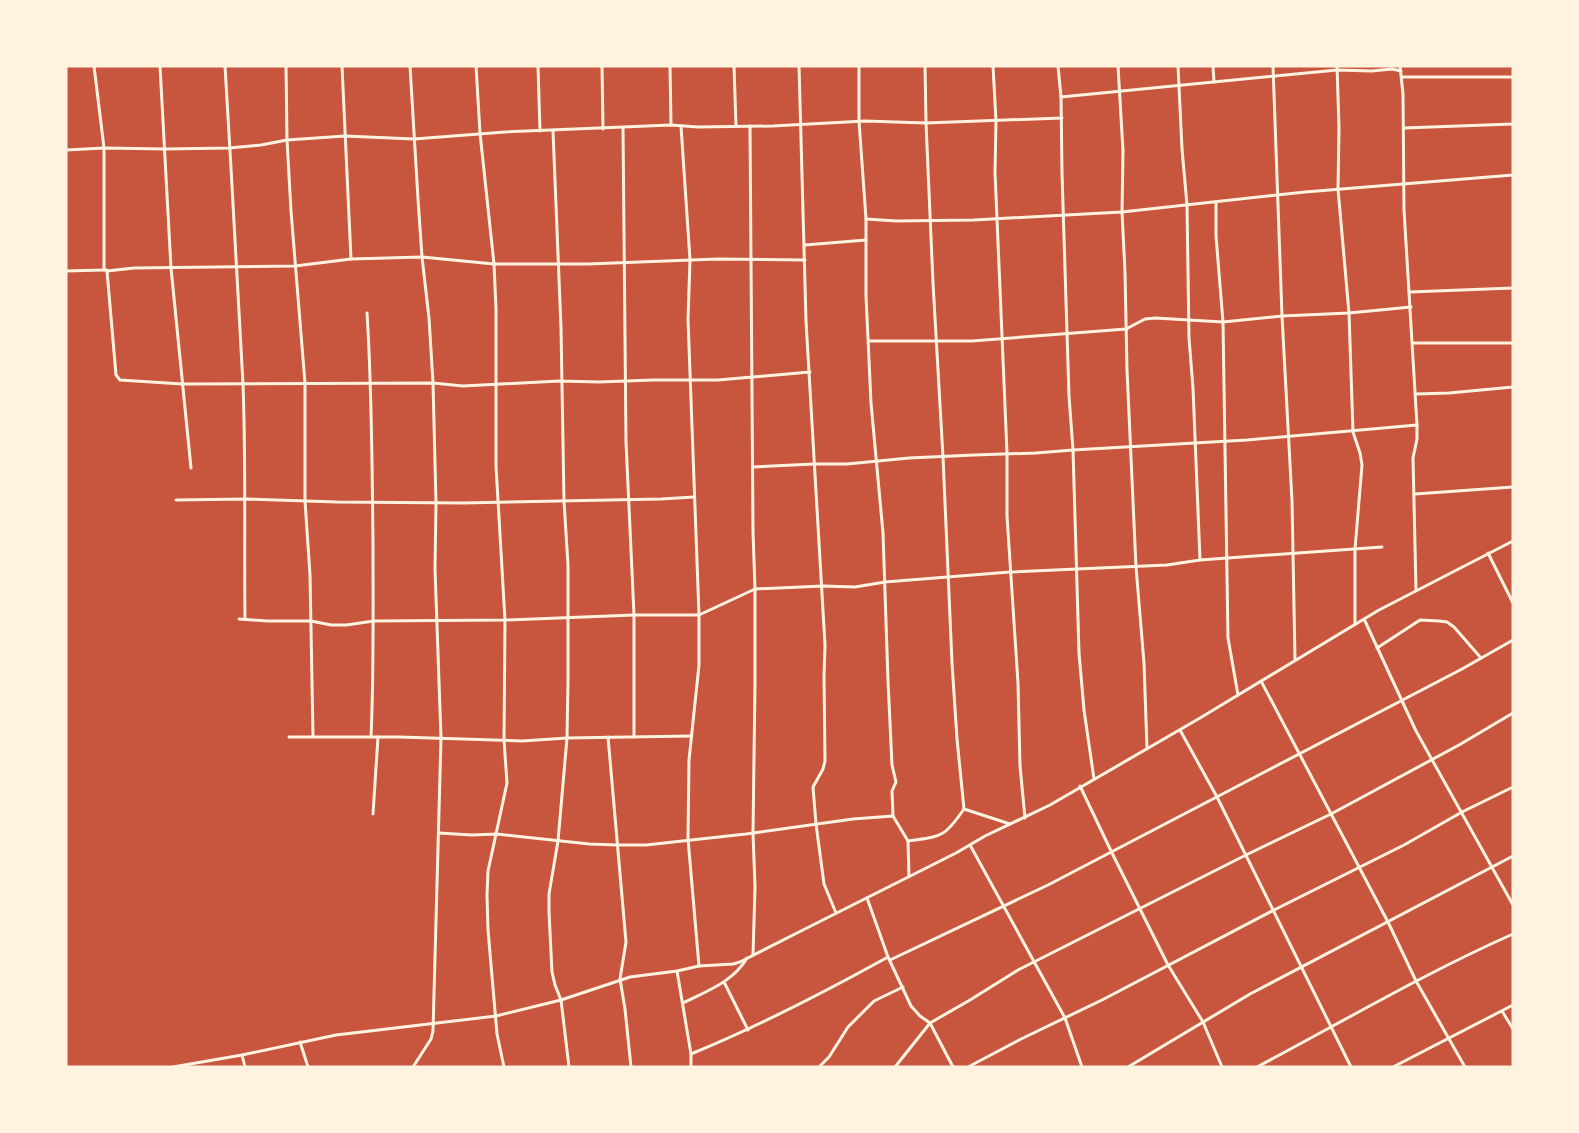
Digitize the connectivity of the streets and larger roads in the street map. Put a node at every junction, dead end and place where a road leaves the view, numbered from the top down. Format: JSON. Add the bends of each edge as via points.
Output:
{"nodes":[{"id":1,"x":94,"y":66,"type":"edge"},
{"id":2,"x":160,"y":66,"type":"edge"},
{"id":3,"x":226,"y":66,"type":"edge"},
{"id":4,"x":286,"y":66,"type":"edge"},
{"id":5,"x":342,"y":66,"type":"edge"},
{"id":6,"x":410,"y":66,"type":"edge"},
{"id":7,"x":476,"y":66,"type":"edge"},
{"id":8,"x":538,"y":66,"type":"edge"},
{"id":9,"x":602,"y":66,"type":"edge"},
{"id":10,"x":670,"y":66,"type":"edge"},
{"id":11,"x":734,"y":66,"type":"edge"},
{"id":12,"x":799,"y":66,"type":"edge"},
{"id":13,"x":859,"y":66,"type":"edge"},
{"id":14,"x":925,"y":66,"type":"edge"},
{"id":15,"x":993,"y":66,"type":"edge"},
{"id":16,"x":1058,"y":66,"type":"edge"},
{"id":17,"x":1118,"y":66,"type":"edge"},
{"id":18,"x":1178,"y":66,"type":"edge"},
{"id":19,"x":1213,"y":66,"type":"edge"},
{"id":20,"x":1273,"y":66,"type":"edge"},
{"id":21,"x":1337,"y":68,"type":"edge"},
{"id":22,"x":1401,"y":69,"type":"edge"},
{"id":23,"x":1273,"y":76,"type":"junction"},
{"id":24,"x":1513,"y":76,"type":"edge"},
{"id":25,"x":1402,"y":77,"type":"junction"},
{"id":26,"x":1214,"y":82,"type":"junction"},
{"id":27,"x":1178,"y":85,"type":"junction"},
{"id":28,"x":1119,"y":91,"type":"junction"},
{"id":29,"x":1061,"y":96,"type":"junction"},
{"id":30,"x":1062,"y":118,"type":"junction"},
{"id":31,"x":859,"y":121,"type":"junction"},
{"id":32,"x":996,"y":121,"type":"junction"},
{"id":33,"x":926,"y":123,"type":"junction"},
{"id":34,"x":1513,"y":124,"type":"edge"},
{"id":35,"x":670,"y":125,"type":"junction"},
{"id":36,"x":801,"y":125,"type":"junction"},
{"id":37,"x":681,"y":126,"type":"junction"},
{"id":38,"x":736,"y":126,"type":"junction"},
{"id":39,"x":750,"y":126,"type":"junction"},
{"id":40,"x":603,"y":128,"type":"junction"},
{"id":41,"x":623,"y":128,"type":"junction"},
{"id":42,"x":1404,"y":128,"type":"junction"},
{"id":43,"x":540,"y":131,"type":"junction"},
{"id":44,"x":554,"y":131,"type":"junction"},
{"id":45,"x":480,"y":133,"type":"junction"},
{"id":46,"x":345,"y":136,"type":"junction"},
{"id":47,"x":414,"y":139,"type":"junction"},
{"id":48,"x":288,"y":140,"type":"junction"},
{"id":49,"x":104,"y":148,"type":"junction"},
{"id":50,"x":229,"y":148,"type":"junction"},
{"id":51,"x":165,"y":149,"type":"junction"},
{"id":52,"x":66,"y":150,"type":"edge"},
{"id":53,"x":1513,"y":175,"type":"edge"},
{"id":54,"x":1404,"y":184,"type":"junction"},
{"id":55,"x":1338,"y":189,"type":"junction"},
{"id":56,"x":1278,"y":196,"type":"junction"},
{"id":57,"x":1216,"y":202,"type":"junction"},
{"id":58,"x":1187,"y":205,"type":"junction"},
{"id":59,"x":1122,"y":212,"type":"junction"},
{"id":60,"x":1064,"y":215,"type":"junction"},
{"id":61,"x":997,"y":218,"type":"junction"},
{"id":62,"x":866,"y":219,"type":"junction"},
{"id":63,"x":931,"y":220,"type":"junction"},
{"id":64,"x":866,"y":240,"type":"junction"},
{"id":65,"x":804,"y":245,"type":"junction"},
{"id":66,"x":422,"y":257,"type":"junction"},
{"id":67,"x":351,"y":259,"type":"junction"},
{"id":68,"x":690,"y":260,"type":"junction"},
{"id":69,"x":750,"y":260,"type":"junction"},
{"id":70,"x":805,"y":260,"type":"junction"},
{"id":71,"x":624,"y":262,"type":"junction"},
{"id":72,"x":558,"y":263,"type":"junction"},
{"id":73,"x":494,"y":264,"type":"junction"},
{"id":74,"x":295,"y":266,"type":"junction"},
{"id":75,"x":237,"y":267,"type":"junction"},
{"id":76,"x":171,"y":268,"type":"junction"},
{"id":77,"x":106,"y":270,"type":"junction"},
{"id":78,"x":66,"y":271,"type":"edge"},
{"id":79,"x":1513,"y":288,"type":"edge"},
{"id":80,"x":1410,"y":292,"type":"junction"},
{"id":81,"x":1411,"y":307,"type":"junction"},
{"id":82,"x":367,"y":313,"type":"dead end"},
{"id":83,"x":1349,"y":313,"type":"junction"},
{"id":84,"x":1282,"y":316,"type":"junction"},
{"id":85,"x":1189,"y":321,"type":"junction"},
{"id":86,"x":1223,"y":322,"type":"junction"},
{"id":87,"x":1126,"y":329,"type":"junction"},
{"id":88,"x":1067,"y":333,"type":"junction"},
{"id":89,"x":1001,"y":338,"type":"junction"},
{"id":90,"x":869,"y":341,"type":"junction"},
{"id":91,"x":936,"y":341,"type":"junction"},
{"id":92,"x":1413,"y":343,"type":"junction"},
{"id":93,"x":1513,"y":343,"type":"edge"},
{"id":94,"x":810,"y":372,"type":"junction"},
{"id":95,"x":752,"y":377,"type":"junction"},
{"id":96,"x":625,"y":380,"type":"junction"},
{"id":97,"x":690,"y":380,"type":"junction"},
{"id":98,"x":563,"y":381,"type":"junction"},
{"id":99,"x":371,"y":383,"type":"junction"},
{"id":100,"x":433,"y":383,"type":"junction"},
{"id":101,"x":182,"y":384,"type":"junction"},
{"id":102,"x":243,"y":384,"type":"junction"},
{"id":103,"x":305,"y":384,"type":"junction"},
{"id":104,"x":496,"y":384,"type":"junction"},
{"id":105,"x":1513,"y":387,"type":"edge"},
{"id":106,"x":1416,"y":394,"type":"junction"},
{"id":107,"x":1417,"y":425,"type":"junction"},
{"id":108,"x":1353,"y":432,"type":"junction"},
{"id":109,"x":1288,"y":437,"type":"junction"},
{"id":110,"x":1225,"y":441,"type":"junction"},
{"id":111,"x":1196,"y":443,"type":"junction"},
{"id":112,"x":1131,"y":447,"type":"junction"},
{"id":113,"x":1073,"y":450,"type":"junction"},
{"id":114,"x":1007,"y":453,"type":"junction"},
{"id":115,"x":943,"y":457,"type":"junction"},
{"id":116,"x":877,"y":460,"type":"junction"},
{"id":117,"x":814,"y":464,"type":"junction"},
{"id":118,"x":753,"y":467,"type":"junction"},
{"id":119,"x":191,"y":468,"type":"dead end"},
{"id":120,"x":1513,"y":487,"type":"edge"},
{"id":121,"x":1415,"y":494,"type":"junction"},
{"id":122,"x":694,"y":497,"type":"junction"},
{"id":123,"x":246,"y":499,"type":"junction"},
{"id":124,"x":630,"y":499,"type":"junction"},
{"id":125,"x":176,"y":500,"type":"dead end"},
{"id":126,"x":305,"y":501,"type":"junction"},
{"id":127,"x":564,"y":501,"type":"junction"},
{"id":128,"x":372,"y":502,"type":"junction"},
{"id":129,"x":498,"y":502,"type":"junction"},
{"id":130,"x":436,"y":503,"type":"junction"},
{"id":131,"x":1513,"y":541,"type":"edge"},
{"id":132,"x":1382,"y":548,"type":"dead end"},
{"id":133,"x":1354,"y":549,"type":"junction"},
{"id":134,"x":1293,"y":553,"type":"junction"},
{"id":135,"x":1488,"y":554,"type":"junction"},
{"id":136,"x":1227,"y":559,"type":"junction"},
{"id":137,"x":1200,"y":560,"type":"junction"},
{"id":138,"x":1136,"y":567,"type":"junction"},
{"id":139,"x":1078,"y":569,"type":"junction"},
{"id":140,"x":1010,"y":572,"type":"junction"},
{"id":141,"x":948,"y":577,"type":"junction"},
{"id":142,"x":885,"y":582,"type":"junction"},
{"id":143,"x":822,"y":586,"type":"junction"},
{"id":144,"x":755,"y":589,"type":"junction"},
{"id":145,"x":1416,"y":590,"type":"junction"},
{"id":146,"x":1513,"y":603,"type":"edge"},
{"id":147,"x":634,"y":615,"type":"junction"},
{"id":148,"x":699,"y":615,"type":"junction"},
{"id":149,"x":567,"y":618,"type":"junction"},
{"id":150,"x":239,"y":619,"type":"dead end"},
{"id":151,"x":246,"y":619,"type":"junction"},
{"id":152,"x":1364,"y":619,"type":"junction"},
{"id":153,"x":438,"y":620,"type":"junction"},
{"id":154,"x":504,"y":620,"type":"junction"},
{"id":155,"x":312,"y":621,"type":"junction"},
{"id":156,"x":374,"y":621,"type":"junction"},
{"id":157,"x":1355,"y":624,"type":"junction"},
{"id":158,"x":1513,"y":640,"type":"edge"},
{"id":159,"x":1377,"y":648,"type":"junction"},
{"id":160,"x":1481,"y":658,"type":"junction"},
{"id":161,"x":1295,"y":661,"type":"junction"},
{"id":162,"x":1261,"y":681,"type":"junction"},
{"id":163,"x":1238,"y":695,"type":"junction"},
{"id":164,"x":1401,"y":700,"type":"junction"},
{"id":165,"x":1513,"y":713,"type":"edge"},
{"id":166,"x":1180,"y":730,"type":"junction"},
{"id":167,"x":313,"y":736,"type":"junction"},
{"id":168,"x":691,"y":736,"type":"junction"},
{"id":169,"x":289,"y":737,"type":"dead end"},
{"id":170,"x":371,"y":737,"type":"junction"},
{"id":171,"x":378,"y":737,"type":"junction"},
{"id":172,"x":608,"y":737,"type":"junction"},
{"id":173,"x":634,"y":737,"type":"junction"},
{"id":174,"x":441,"y":738,"type":"junction"},
{"id":175,"x":567,"y":738,"type":"junction"},
{"id":176,"x":504,"y":740,"type":"junction"},
{"id":177,"x":1147,"y":749,"type":"junction"},
{"id":178,"x":1299,"y":754,"type":"junction"},
{"id":179,"x":1433,"y":759,"type":"junction"},
{"id":180,"x":1094,"y":779,"type":"junction"},
{"id":181,"x":1080,"y":786,"type":"junction"},
{"id":182,"x":1513,"y":787,"type":"edge"},
{"id":183,"x":1217,"y":797,"type":"junction"},
{"id":184,"x":964,"y":809,"type":"junction"},
{"id":185,"x":1462,"y":812,"type":"junction"},
{"id":186,"x":372,"y":814,"type":"dead end"},
{"id":187,"x":1331,"y":814,"type":"junction"},
{"id":188,"x":893,"y":816,"type":"junction"},
{"id":189,"x":1025,"y":818,"type":"junction"},
{"id":190,"x":816,"y":824,"type":"junction"},
{"id":191,"x":1010,"y":824,"type":"junction"},
{"id":192,"x":439,"y":833,"type":"junction"},
{"id":193,"x":753,"y":833,"type":"junction"},
{"id":194,"x":497,"y":834,"type":"junction"},
{"id":195,"x":688,"y":839,"type":"junction"},
{"id":196,"x":558,"y":841,"type":"junction"},
{"id":197,"x":908,"y":841,"type":"junction"},
{"id":198,"x":617,"y":845,"type":"junction"},
{"id":199,"x":970,"y":845,"type":"junction"},
{"id":200,"x":1111,"y":851,"type":"junction"},
{"id":201,"x":1246,"y":854,"type":"junction"},
{"id":202,"x":1513,"y":856,"type":"edge"},
{"id":203,"x":1492,"y":867,"type":"junction"},
{"id":204,"x":1359,"y":868,"type":"junction"},
{"id":205,"x":908,"y":877,"type":"junction"},
{"id":206,"x":867,"y":898,"type":"junction"},
{"id":207,"x":1003,"y":905,"type":"junction"},
{"id":208,"x":1513,"y":905,"type":"edge"},
{"id":209,"x":1139,"y":908,"type":"junction"},
{"id":210,"x":1274,"y":910,"type":"junction"},
{"id":211,"x":836,"y":913,"type":"junction"},
{"id":212,"x":1388,"y":922,"type":"junction"},
{"id":213,"x":1513,"y":934,"type":"edge"},
{"id":214,"x":753,"y":955,"type":"junction"},
{"id":215,"x":747,"y":958,"type":"junction"},
{"id":216,"x":889,"y":959,"type":"junction"},
{"id":217,"x":1035,"y":961,"type":"junction"},
{"id":218,"x":1168,"y":965,"type":"junction"},
{"id":219,"x":699,"y":966,"type":"junction"},
{"id":220,"x":1302,"y":967,"type":"junction"},
{"id":221,"x":677,"y":971,"type":"junction"},
{"id":222,"x":620,"y":979,"type":"junction"},
{"id":223,"x":1416,"y":981,"type":"junction"},
{"id":224,"x":724,"y":982,"type":"junction"},
{"id":225,"x":903,"y":987,"type":"junction"},
{"id":226,"x":560,"y":1000,"type":"junction"},
{"id":227,"x":683,"y":1003,"type":"junction"},
{"id":228,"x":1513,"y":1005,"type":"edge"},
{"id":229,"x":1502,"y":1011,"type":"junction"},
{"id":230,"x":496,"y":1016,"type":"junction"},
{"id":231,"x":1065,"y":1018,"type":"junction"},
{"id":232,"x":1203,"y":1022,"type":"junction"},
{"id":233,"x":930,"y":1023,"type":"junction"},
{"id":234,"x":433,"y":1024,"type":"junction"},
{"id":235,"x":1331,"y":1026,"type":"junction"},
{"id":236,"x":1513,"y":1029,"type":"edge"},
{"id":237,"x":748,"y":1030,"type":"junction"},
{"id":238,"x":1448,"y":1038,"type":"junction"},
{"id":239,"x":300,"y":1042,"type":"junction"},
{"id":240,"x":691,"y":1054,"type":"junction"},
{"id":241,"x":242,"y":1055,"type":"junction"},
{"id":242,"x":185,"y":1066,"type":"edge"},
{"id":243,"x":173,"y":1067,"type":"edge"},
{"id":244,"x":246,"y":1067,"type":"edge"},
{"id":245,"x":308,"y":1067,"type":"edge"},
{"id":246,"x":413,"y":1067,"type":"edge"},
{"id":247,"x":504,"y":1067,"type":"edge"},
{"id":248,"x":569,"y":1067,"type":"edge"},
{"id":249,"x":631,"y":1067,"type":"edge"},
{"id":250,"x":691,"y":1067,"type":"edge"},
{"id":251,"x":819,"y":1067,"type":"edge"},
{"id":252,"x":895,"y":1067,"type":"edge"},
{"id":253,"x":953,"y":1067,"type":"edge"},
{"id":254,"x":968,"y":1067,"type":"edge"},
{"id":255,"x":1082,"y":1067,"type":"edge"},
{"id":256,"x":1128,"y":1067,"type":"edge"},
{"id":257,"x":1222,"y":1067,"type":"edge"},
{"id":258,"x":1257,"y":1067,"type":"edge"},
{"id":259,"x":1351,"y":1067,"type":"edge"},
{"id":260,"x":1393,"y":1067,"type":"edge"},
{"id":261,"x":1465,"y":1067,"type":"edge"}],
"edges":[{"from":1,"to":49,"type":"street"},
{"from":2,"to":51,"type":"street"},
{"from":3,"to":50,"type":"street"},
{"from":4,"to":48,"type":"street"},
{"from":5,"to":46,"type":"street"},
{"from":6,"to":47,"type":"street"},
{"from":7,"to":45,"type":"street"},
{"from":8,"to":43,"type":"street"},
{"from":9,"to":40,"type":"street"},
{"from":10,"to":35,"type":"street"},
{"from":11,"to":38,"type":"street"},
{"from":12,"to":36,"type":"street"},
{"from":13,"to":31,"type":"street"},
{"from":14,"to":33,"type":"street"},
{"from":15,"to":32,"type":"street"},
{"from":16,"to":29,"type":"street"},
{"from":17,"to":28,"type":"street"},
{"from":18,"to":27,"type":"street"},
{"from":19,"to":26,"type":"street"},
{"from":20,"to":23,"type":"street"},
{"from":21,"to":22,"type":"street"},
{"from":21,"to":23,"type":"street"},
{"from":21,"to":55,"type":"street"},
{"from":22,"to":25,"type":"street"},
{"from":23,"to":26,"type":"street"},
{"from":23,"to":56,"type":"street"},
{"from":24,"to":25,"type":"street"},
{"from":25,"to":42,"type":"street"},
{"from":26,"to":27,"type":"street"},
{"from":27,"to":28,"type":"street"},
{"from":27,"to":58,"type":"street"},
{"from":28,"to":29,"type":"street"},
{"from":28,"to":59,"type":"street"},
{"from":29,"to":30,"type":"street"},
{"from":30,"to":32,"type":"street"},
{"from":30,"to":60,"type":"street"},
{"from":31,"to":33,"type":"street"},
{"from":31,"to":36,"type":"street"},
{"from":31,"to":62,"type":"street"},
{"from":32,"to":33,"type":"street"},
{"from":32,"to":61,"type":"street","via":[[994,172]]},
{"from":33,"to":63,"type":"street"},
{"from":34,"to":42,"type":"street"},
{"from":35,"to":37,"type":"street"},
{"from":35,"to":41,"type":"street"},
{"from":36,"to":39,"type":"street"},
{"from":36,"to":65,"type":"street"},
{"from":37,"to":38,"type":"street"},
{"from":37,"to":68,"type":"street"},
{"from":38,"to":39,"type":"street"},
{"from":39,"to":69,"type":"street"},
{"from":40,"to":41,"type":"street"},
{"from":40,"to":44,"type":"street"},
{"from":41,"to":71,"type":"street"},
{"from":42,"to":54,"type":"street"},
{"from":43,"to":44,"type":"street"},
{"from":43,"to":45,"type":"street"},
{"from":44,"to":72,"type":"street"},
{"from":45,"to":47,"type":"street"},
{"from":45,"to":73,"type":"street"},
{"from":46,"to":47,"type":"street"},
{"from":46,"to":48,"type":"street"},
{"from":46,"to":67,"type":"street"},
{"from":47,"to":66,"type":"street"},
{"from":48,"to":50,"type":"street"},
{"from":48,"to":74,"type":"street"},
{"from":49,"to":51,"type":"street"},
{"from":49,"to":52,"type":"street"},
{"from":49,"to":77,"type":"street"},
{"from":50,"to":51,"type":"street"},
{"from":50,"to":75,"type":"street"},
{"from":51,"to":76,"type":"street"},
{"from":53,"to":54,"type":"street"},
{"from":54,"to":55,"type":"street"},
{"from":54,"to":80,"type":"street"},
{"from":55,"to":56,"type":"street"},
{"from":55,"to":83,"type":"street"},
{"from":56,"to":57,"type":"street"},
{"from":56,"to":84,"type":"street"},
{"from":57,"to":58,"type":"street"},
{"from":57,"to":86,"type":"street"},
{"from":58,"to":59,"type":"street"},
{"from":58,"to":85,"type":"street"},
{"from":59,"to":60,"type":"street"},
{"from":59,"to":87,"type":"street"},
{"from":60,"to":61,"type":"street"},
{"from":60,"to":88,"type":"street"},
{"from":61,"to":63,"type":"street"},
{"from":61,"to":89,"type":"street"},
{"from":62,"to":63,"type":"street"},
{"from":62,"to":64,"type":"street"},
{"from":63,"to":91,"type":"street"},
{"from":64,"to":65,"type":"street"},
{"from":64,"to":90,"type":"street"},
{"from":65,"to":70,"type":"street"},
{"from":66,"to":67,"type":"street"},
{"from":66,"to":73,"type":"street"},
{"from":66,"to":100,"type":"street"},
{"from":67,"to":74,"type":"street"},
{"from":68,"to":69,"type":"street"},
{"from":68,"to":71,"type":"street"},
{"from":68,"to":97,"type":"street"},
{"from":69,"to":70,"type":"street"},
{"from":69,"to":95,"type":"street"},
{"from":70,"to":94,"type":"street"},
{"from":71,"to":72,"type":"street"},
{"from":71,"to":96,"type":"street"},
{"from":72,"to":73,"type":"street"},
{"from":72,"to":98,"type":"street"},
{"from":73,"to":104,"type":"street"},
{"from":74,"to":75,"type":"street"},
{"from":74,"to":103,"type":"street"},
{"from":75,"to":76,"type":"street"},
{"from":75,"to":102,"type":"street"},
{"from":76,"to":77,"type":"street"},
{"from":76,"to":101,"type":"street"},
{"from":77,"to":78,"type":"street"},
{"from":77,"to":101,"type":"street","via":[[116,375],[120,380]]},
{"from":79,"to":80,"type":"street"},
{"from":80,"to":81,"type":"street"},
{"from":81,"to":83,"type":"street"},
{"from":81,"to":92,"type":"street"},
{"from":82,"to":99,"type":"street"},
{"from":83,"to":84,"type":"street"},
{"from":83,"to":108,"type":"street"},
{"from":84,"to":86,"type":"street"},
{"from":84,"to":109,"type":"street"},
{"from":85,"to":86,"type":"street"},
{"from":85,"to":87,"type":"street","via":[[1145,319]]},
{"from":85,"to":111,"type":"street"},
{"from":86,"to":110,"type":"street"},
{"from":87,"to":88,"type":"street"},
{"from":87,"to":112,"type":"street"},
{"from":88,"to":89,"type":"street"},
{"from":88,"to":113,"type":"street"},
{"from":89,"to":91,"type":"street"},
{"from":89,"to":114,"type":"street"},
{"from":90,"to":91,"type":"street"},
{"from":90,"to":116,"type":"street"},
{"from":91,"to":115,"type":"street"},
{"from":92,"to":93,"type":"street"},
{"from":92,"to":106,"type":"street"},
{"from":94,"to":95,"type":"street"},
{"from":94,"to":117,"type":"street"},
{"from":95,"to":97,"type":"street"},
{"from":95,"to":118,"type":"street"},
{"from":96,"to":97,"type":"street"},
{"from":96,"to":98,"type":"street"},
{"from":96,"to":124,"type":"street"},
{"from":97,"to":122,"type":"street"},
{"from":98,"to":104,"type":"street"},
{"from":98,"to":127,"type":"street"},
{"from":99,"to":100,"type":"street"},
{"from":99,"to":103,"type":"street"},
{"from":99,"to":128,"type":"street"},
{"from":100,"to":104,"type":"street","via":[[463,386]]},
{"from":100,"to":130,"type":"street"},
{"from":101,"to":102,"type":"street"},
{"from":101,"to":119,"type":"street"},
{"from":102,"to":103,"type":"street"},
{"from":102,"to":123,"type":"street"},
{"from":103,"to":126,"type":"street"},
{"from":104,"to":129,"type":"street"},
{"from":105,"to":106,"type":"street"},
{"from":106,"to":107,"type":"street"},
{"from":107,"to":108,"type":"street"},
{"from":107,"to":121,"type":"street","via":[[1413,458]]},
{"from":108,"to":109,"type":"street"},
{"from":108,"to":133,"type":"street","via":[[1362,465]]},
{"from":109,"to":110,"type":"street"},
{"from":109,"to":134,"type":"street"},
{"from":110,"to":111,"type":"street"},
{"from":110,"to":136,"type":"street"},
{"from":111,"to":112,"type":"street"},
{"from":111,"to":137,"type":"street"},
{"from":112,"to":113,"type":"street"},
{"from":112,"to":138,"type":"street"},
{"from":113,"to":114,"type":"street"},
{"from":113,"to":139,"type":"street"},
{"from":114,"to":115,"type":"street"},
{"from":114,"to":140,"type":"street"},
{"from":115,"to":116,"type":"street"},
{"from":115,"to":141,"type":"street"},
{"from":116,"to":117,"type":"street"},
{"from":116,"to":142,"type":"street"},
{"from":117,"to":118,"type":"street"},
{"from":117,"to":143,"type":"street"},
{"from":118,"to":144,"type":"street"},
{"from":120,"to":121,"type":"street"},
{"from":121,"to":145,"type":"street"},
{"from":122,"to":124,"type":"street"},
{"from":122,"to":148,"type":"street"},
{"from":123,"to":125,"type":"street"},
{"from":123,"to":126,"type":"street"},
{"from":123,"to":151,"type":"street"},
{"from":124,"to":127,"type":"street"},
{"from":124,"to":147,"type":"street"},
{"from":126,"to":128,"type":"street"},
{"from":126,"to":155,"type":"street"},
{"from":127,"to":129,"type":"street"},
{"from":127,"to":149,"type":"street"},
{"from":128,"to":130,"type":"street"},
{"from":128,"to":156,"type":"street"},
{"from":129,"to":130,"type":"street"},
{"from":129,"to":154,"type":"street"},
{"from":130,"to":153,"type":"street"},
{"from":131,"to":135,"type":"street"},
{"from":132,"to":133,"type":"street"},
{"from":133,"to":134,"type":"street"},
{"from":133,"to":157,"type":"street"},
{"from":134,"to":136,"type":"street"},
{"from":134,"to":161,"type":"street"},
{"from":135,"to":145,"type":"street"},
{"from":135,"to":146,"type":"street"},
{"from":136,"to":137,"type":"street"},
{"from":136,"to":163,"type":"street","via":[[1228,638]]},
{"from":137,"to":138,"type":"street"},
{"from":138,"to":139,"type":"street"},
{"from":138,"to":177,"type":"street"},
{"from":139,"to":140,"type":"street"},
{"from":139,"to":180,"type":"street","via":[[1084,710]]},
{"from":140,"to":141,"type":"street"},
{"from":140,"to":189,"type":"street"},
{"from":141,"to":142,"type":"street"},
{"from":141,"to":184,"type":"street"},
{"from":142,"to":143,"type":"street","via":[[855,587]]},
{"from":142,"to":188,"type":"street","via":[[892,765],[896,782],[892,792]]},
{"from":143,"to":144,"type":"street"},
{"from":143,"to":190,"type":"street","via":[[825,760],[813,788]]},
{"from":144,"to":148,"type":"street"},
{"from":144,"to":193,"type":"street"},
{"from":145,"to":152,"type":"street"},
{"from":147,"to":148,"type":"street"},
{"from":147,"to":149,"type":"street"},
{"from":147,"to":173,"type":"street"},
{"from":148,"to":168,"type":"street","via":[[699,665]]},
{"from":149,"to":154,"type":"street"},
{"from":149,"to":175,"type":"street"},
{"from":150,"to":151,"type":"street"},
{"from":151,"to":155,"type":"street"},
{"from":152,"to":157,"type":"street"},
{"from":152,"to":159,"type":"street"},
{"from":153,"to":154,"type":"street"},
{"from":153,"to":156,"type":"street"},
{"from":153,"to":174,"type":"street"},
{"from":154,"to":176,"type":"street"},
{"from":155,"to":156,"type":"street","via":[[346,625]]},
{"from":155,"to":167,"type":"street"},
{"from":156,"to":170,"type":"street"},
{"from":157,"to":161,"type":"street"},
{"from":158,"to":160,"type":"street"},
{"from":159,"to":160,"type":"street","via":[[1420,620],[1439,621],[1454,627]]},
{"from":159,"to":164,"type":"street"},
{"from":160,"to":164,"type":"street"},
{"from":161,"to":162,"type":"street"},
{"from":162,"to":163,"type":"street"},
{"from":162,"to":178,"type":"street"},
{"from":163,"to":166,"type":"street"},
{"from":164,"to":178,"type":"street"},
{"from":164,"to":179,"type":"street"},
{"from":165,"to":179,"type":"street"},
{"from":166,"to":177,"type":"street"},
{"from":166,"to":183,"type":"street"},
{"from":167,"to":169,"type":"street"},
{"from":167,"to":170,"type":"street"},
{"from":168,"to":173,"type":"street"},
{"from":168,"to":195,"type":"street"},
{"from":170,"to":171,"type":"street"},
{"from":171,"to":174,"type":"street"},
{"from":171,"to":186,"type":"street"},
{"from":172,"to":173,"type":"street"},
{"from":172,"to":175,"type":"street"},
{"from":172,"to":198,"type":"street"},
{"from":174,"to":176,"type":"street"},
{"from":174,"to":192,"type":"street"},
{"from":175,"to":176,"type":"street"},
{"from":175,"to":196,"type":"street"},
{"from":176,"to":194,"type":"street","via":[[507,783]]},
{"from":177,"to":180,"type":"street"},
{"from":178,"to":183,"type":"street"},
{"from":178,"to":187,"type":"street"},
{"from":179,"to":185,"type":"street"},
{"from":179,"to":187,"type":"street"},
{"from":180,"to":181,"type":"street"},
{"from":181,"to":189,"type":"street"},
{"from":181,"to":200,"type":"street"},
{"from":182,"to":185,"type":"street"},
{"from":183,"to":200,"type":"street"},
{"from":183,"to":201,"type":"street"},
{"from":184,"to":191,"type":"street"},
{"from":184,"to":197,"type":"street","via":[[946,832],[937,837]]},
{"from":185,"to":203,"type":"street"},
{"from":185,"to":204,"type":"street"},
{"from":187,"to":201,"type":"street"},
{"from":187,"to":204,"type":"street"},
{"from":188,"to":190,"type":"street"},
{"from":188,"to":197,"type":"street"},
{"from":189,"to":191,"type":"street"},
{"from":190,"to":193,"type":"street"},
{"from":190,"to":211,"type":"street","via":[[822,875]]},
{"from":191,"to":199,"type":"street"},
{"from":192,"to":194,"type":"street"},
{"from":192,"to":234,"type":"street"},
{"from":193,"to":195,"type":"street"},
{"from":193,"to":214,"type":"street"},
{"from":194,"to":196,"type":"street"},
{"from":194,"to":230,"type":"street","via":[[488,871],[487,895]]},
{"from":195,"to":198,"type":"street"},
{"from":195,"to":219,"type":"street"},
{"from":196,"to":198,"type":"street"},
{"from":196,"to":226,"type":"street","via":[[548,912],[553,978]]},
{"from":197,"to":205,"type":"street"},
{"from":198,"to":222,"type":"street","via":[[626,942]]},
{"from":199,"to":205,"type":"street"},
{"from":199,"to":207,"type":"street"},
{"from":200,"to":207,"type":"street"},
{"from":200,"to":209,"type":"street"},
{"from":201,"to":209,"type":"street"},
{"from":201,"to":210,"type":"street"},
{"from":202,"to":203,"type":"street"},
{"from":203,"to":208,"type":"street"},
{"from":203,"to":212,"type":"street"},
{"from":204,"to":210,"type":"street"},
{"from":204,"to":212,"type":"street"},
{"from":205,"to":206,"type":"street"},
{"from":206,"to":211,"type":"street"},
{"from":206,"to":216,"type":"street"},
{"from":207,"to":216,"type":"street"},
{"from":207,"to":217,"type":"street"},
{"from":209,"to":217,"type":"street"},
{"from":209,"to":218,"type":"street"},
{"from":210,"to":218,"type":"street"},
{"from":210,"to":220,"type":"street"},
{"from":211,"to":214,"type":"street"},
{"from":212,"to":220,"type":"street"},
{"from":212,"to":223,"type":"street"},
{"from":213,"to":223,"type":"street"},
{"from":214,"to":215,"type":"street"},
{"from":215,"to":219,"type":"street","via":[[733,964]]},
{"from":215,"to":224,"type":"street","via":[[742,967]]},
{"from":216,"to":225,"type":"street"},
{"from":216,"to":237,"type":"street"},
{"from":217,"to":231,"type":"street"},
{"from":217,"to":233,"type":"street"},
{"from":218,"to":231,"type":"street"},
{"from":218,"to":232,"type":"street"},
{"from":219,"to":221,"type":"street"},
{"from":220,"to":232,"type":"street"},
{"from":220,"to":235,"type":"street"},
{"from":221,"to":222,"type":"street"},
{"from":221,"to":227,"type":"street"},
{"from":222,"to":226,"type":"street"},
{"from":222,"to":249,"type":"street"},
{"from":223,"to":235,"type":"street"},
{"from":223,"to":238,"type":"street"},
{"from":224,"to":227,"type":"street"},
{"from":224,"to":237,"type":"street"},
{"from":225,"to":233,"type":"street","via":[[911,1006]]},
{"from":225,"to":251,"type":"street","via":[[874,1001],[848,1027]]},
{"from":226,"to":230,"type":"street"},
{"from":226,"to":248,"type":"street"},
{"from":227,"to":240,"type":"street"},
{"from":228,"to":229,"type":"street"},
{"from":229,"to":236,"type":"street"},
{"from":229,"to":238,"type":"street"},
{"from":230,"to":234,"type":"street"},
{"from":230,"to":247,"type":"street"},
{"from":231,"to":254,"type":"street"},
{"from":231,"to":255,"type":"street"},
{"from":232,"to":256,"type":"street"},
{"from":232,"to":257,"type":"street"},
{"from":233,"to":252,"type":"street"},
{"from":233,"to":253,"type":"street"},
{"from":234,"to":239,"type":"street"},
{"from":234,"to":246,"type":"street","via":[[431,1039]]},
{"from":235,"to":258,"type":"street"},
{"from":235,"to":259,"type":"street"},
{"from":237,"to":240,"type":"street"},
{"from":238,"to":260,"type":"street"},
{"from":238,"to":261,"type":"street"},
{"from":239,"to":241,"type":"street"},
{"from":239,"to":245,"type":"street"},
{"from":240,"to":250,"type":"street"},
{"from":241,"to":242,"type":"street"},
{"from":241,"to":244,"type":"street"},
{"from":242,"to":243,"type":"street"}]}
